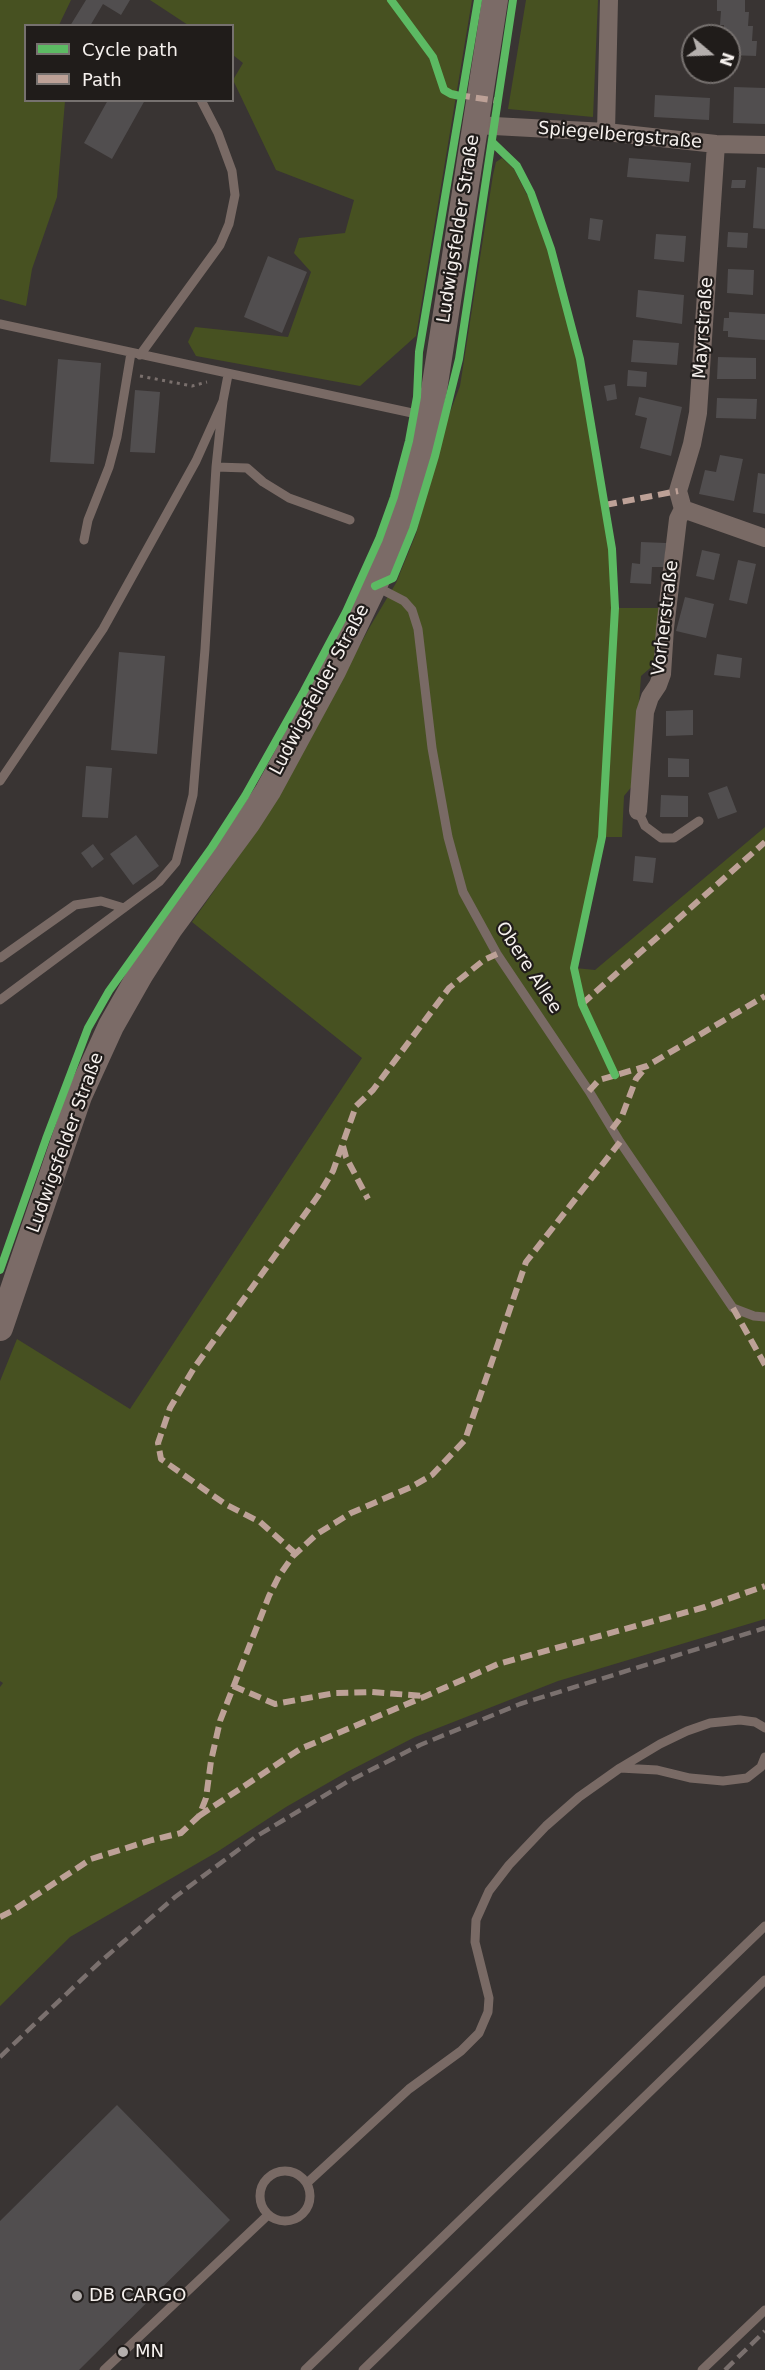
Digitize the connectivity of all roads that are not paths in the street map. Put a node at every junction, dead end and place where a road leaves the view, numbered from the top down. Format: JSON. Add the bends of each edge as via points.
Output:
{"nodes":[{"id":1,"x":495,"y":0,"type":"edge"},
{"id":2,"x":609,"y":0,"type":"edge"},
{"id":3,"x":202,"y":102,"type":"edge"},
{"id":4,"x":475,"y":125,"type":"junction"},
{"id":5,"x":606,"y":132,"type":"junction"},
{"id":6,"x":716,"y":144,"type":"junction"},
{"id":7,"x":765,"y":145,"type":"edge"},
{"id":8,"x":0,"y":324,"type":"edge"},
{"id":9,"x":136,"y":354,"type":"junction"},
{"id":10,"x":228,"y":375,"type":"junction"},
{"id":11,"x":223,"y":401,"type":"junction"},
{"id":12,"x":429,"y":417,"type":"junction"},
{"id":13,"x":216,"y":467,"type":"junction"},
{"id":14,"x":683,"y":509,"type":"junction"},
{"id":15,"x":350,"y":520,"type":"dead end"},
{"id":16,"x":765,"y":538,"type":"edge"},
{"id":17,"x":84,"y":540,"type":"dead end"},
{"id":18,"x":375,"y":586,"type":"junction"},
{"id":19,"x":0,"y":781,"type":"edge"},
{"id":20,"x":638,"y":811,"type":"joint"},
{"id":21,"x":699,"y":821,"type":"dead end"},
{"id":22,"x":124,"y":908,"type":"junction"},
{"id":23,"x":0,"y":958,"type":"edge"},
{"id":24,"x":0,"y":1000,"type":"edge"},
{"id":25,"x":765,"y":1317,"type":"edge"},
{"id":26,"x":0,"y":1328,"type":"edge"},
{"id":27,"x":764,"y":1730,"type":"edge"},
{"id":28,"x":765,"y":1757,"type":"edge"},
{"id":29,"x":620,"y":1768,"type":"junction"},
{"id":30,"x":765,"y":1926,"type":"edge"},
{"id":31,"x":765,"y":1980,"type":"edge"},
{"id":32,"x":307,"y":2183,"type":"junction"},
{"id":33,"x":268,"y":2215,"type":"junction"},
{"id":34,"x":765,"y":2310,"type":"edge"},
{"id":35,"x":104,"y":2370,"type":"edge"},
{"id":36,"x":305,"y":2370,"type":"edge"},
{"id":37,"x":363,"y":2370,"type":"edge"},
{"id":38,"x":702,"y":2370,"type":"edge"}],
"edges":[{"from":1,"to":4,"type":"street","name":"Ludwigsfelder Straße"},
{"from":2,"to":5,"type":"street"},
{"from":3,"to":9,"type":"lane","via":[[232,171],[235,195],[229,224],[220,244]]},
{"from":4,"to":5,"type":"street","name":"Spiegelbergstraße"},
{"from":4,"to":12,"type":"street","name":"Ludwigsfelder Straße"},
{"from":5,"to":6,"type":"street","name":"Spiegelbergstraße"},
{"from":6,"to":7,"type":"street","name":"Spiegelbergstraße"},
{"from":6,"to":14,"type":"street","name":"Mayrstraße","via":[[698,413],[678,491]]},
{"from":8,"to":9,"type":"lane"},
{"from":9,"to":10,"type":"lane"},
{"from":9,"to":17,"type":"lane","via":[[127,373],[109,467]]},
{"from":10,"to":11,"type":"lane"},
{"from":10,"to":12,"type":"lane"},
{"from":11,"to":13,"type":"lane"},
{"from":11,"to":19,"type":"lane","via":[[196,461],[103,629]]},
{"from":12,"to":18,"type":"street","name":"Ludwigsfelder Straße","via":[[408,504]]},
{"from":13,"to":15,"type":"lane","via":[[247,468],[289,498]]},
{"from":13,"to":22,"type":"lane","via":[[194,795],[176,862],[159,882]]},
{"from":14,"to":16,"type":"street"},
{"from":14,"to":20,"type":"street","name":"Vorherstraße","via":[[678,519],[662,674],[645,711]]},
{"from":18,"to":25,"type":"lane","name":"Obere Allee","via":[[404,601],[412,610],[418,629],[432,748],[448,837],[463,892],[497,954],[733,1308]]},
{"from":18,"to":26,"type":"street","name":"Ludwigsfelder Straße","via":[[268,791],[170,928],[111,1026],[79,1096]]},
{"from":20,"to":21,"type":"lane","via":[[645,826],[661,838],[674,838]]},
{"from":22,"to":23,"type":"lane","via":[[101,901],[75,905]]},
{"from":22,"to":24,"type":"lane"},
{"from":27,"to":29,"type":"lane","via":[[755,1722],[741,1720],[710,1723],[660,1744]]},
{"from":28,"to":29,"type":"lane","via":[[761,1767],[747,1778],[723,1781]]},
{"from":29,"to":32,"type":"lane","via":[[546,1826],[489,1891],[476,1920],[475,1942],[489,1998],[479,2033],[409,2089]]},
{"from":30,"to":36,"type":"lane"},
{"from":31,"to":37,"type":"lane"},
{"from":32,"to":33,"type":"lane","via":[[310,2200],[302,2216],[284,2222]]},
{"from":32,"to":33,"type":"lane","via":[[298,2174],[274,2173],[260,2192],[261,2205]]},
{"from":33,"to":35,"type":"lane"},
{"from":34,"to":38,"type":"lane"}]}
